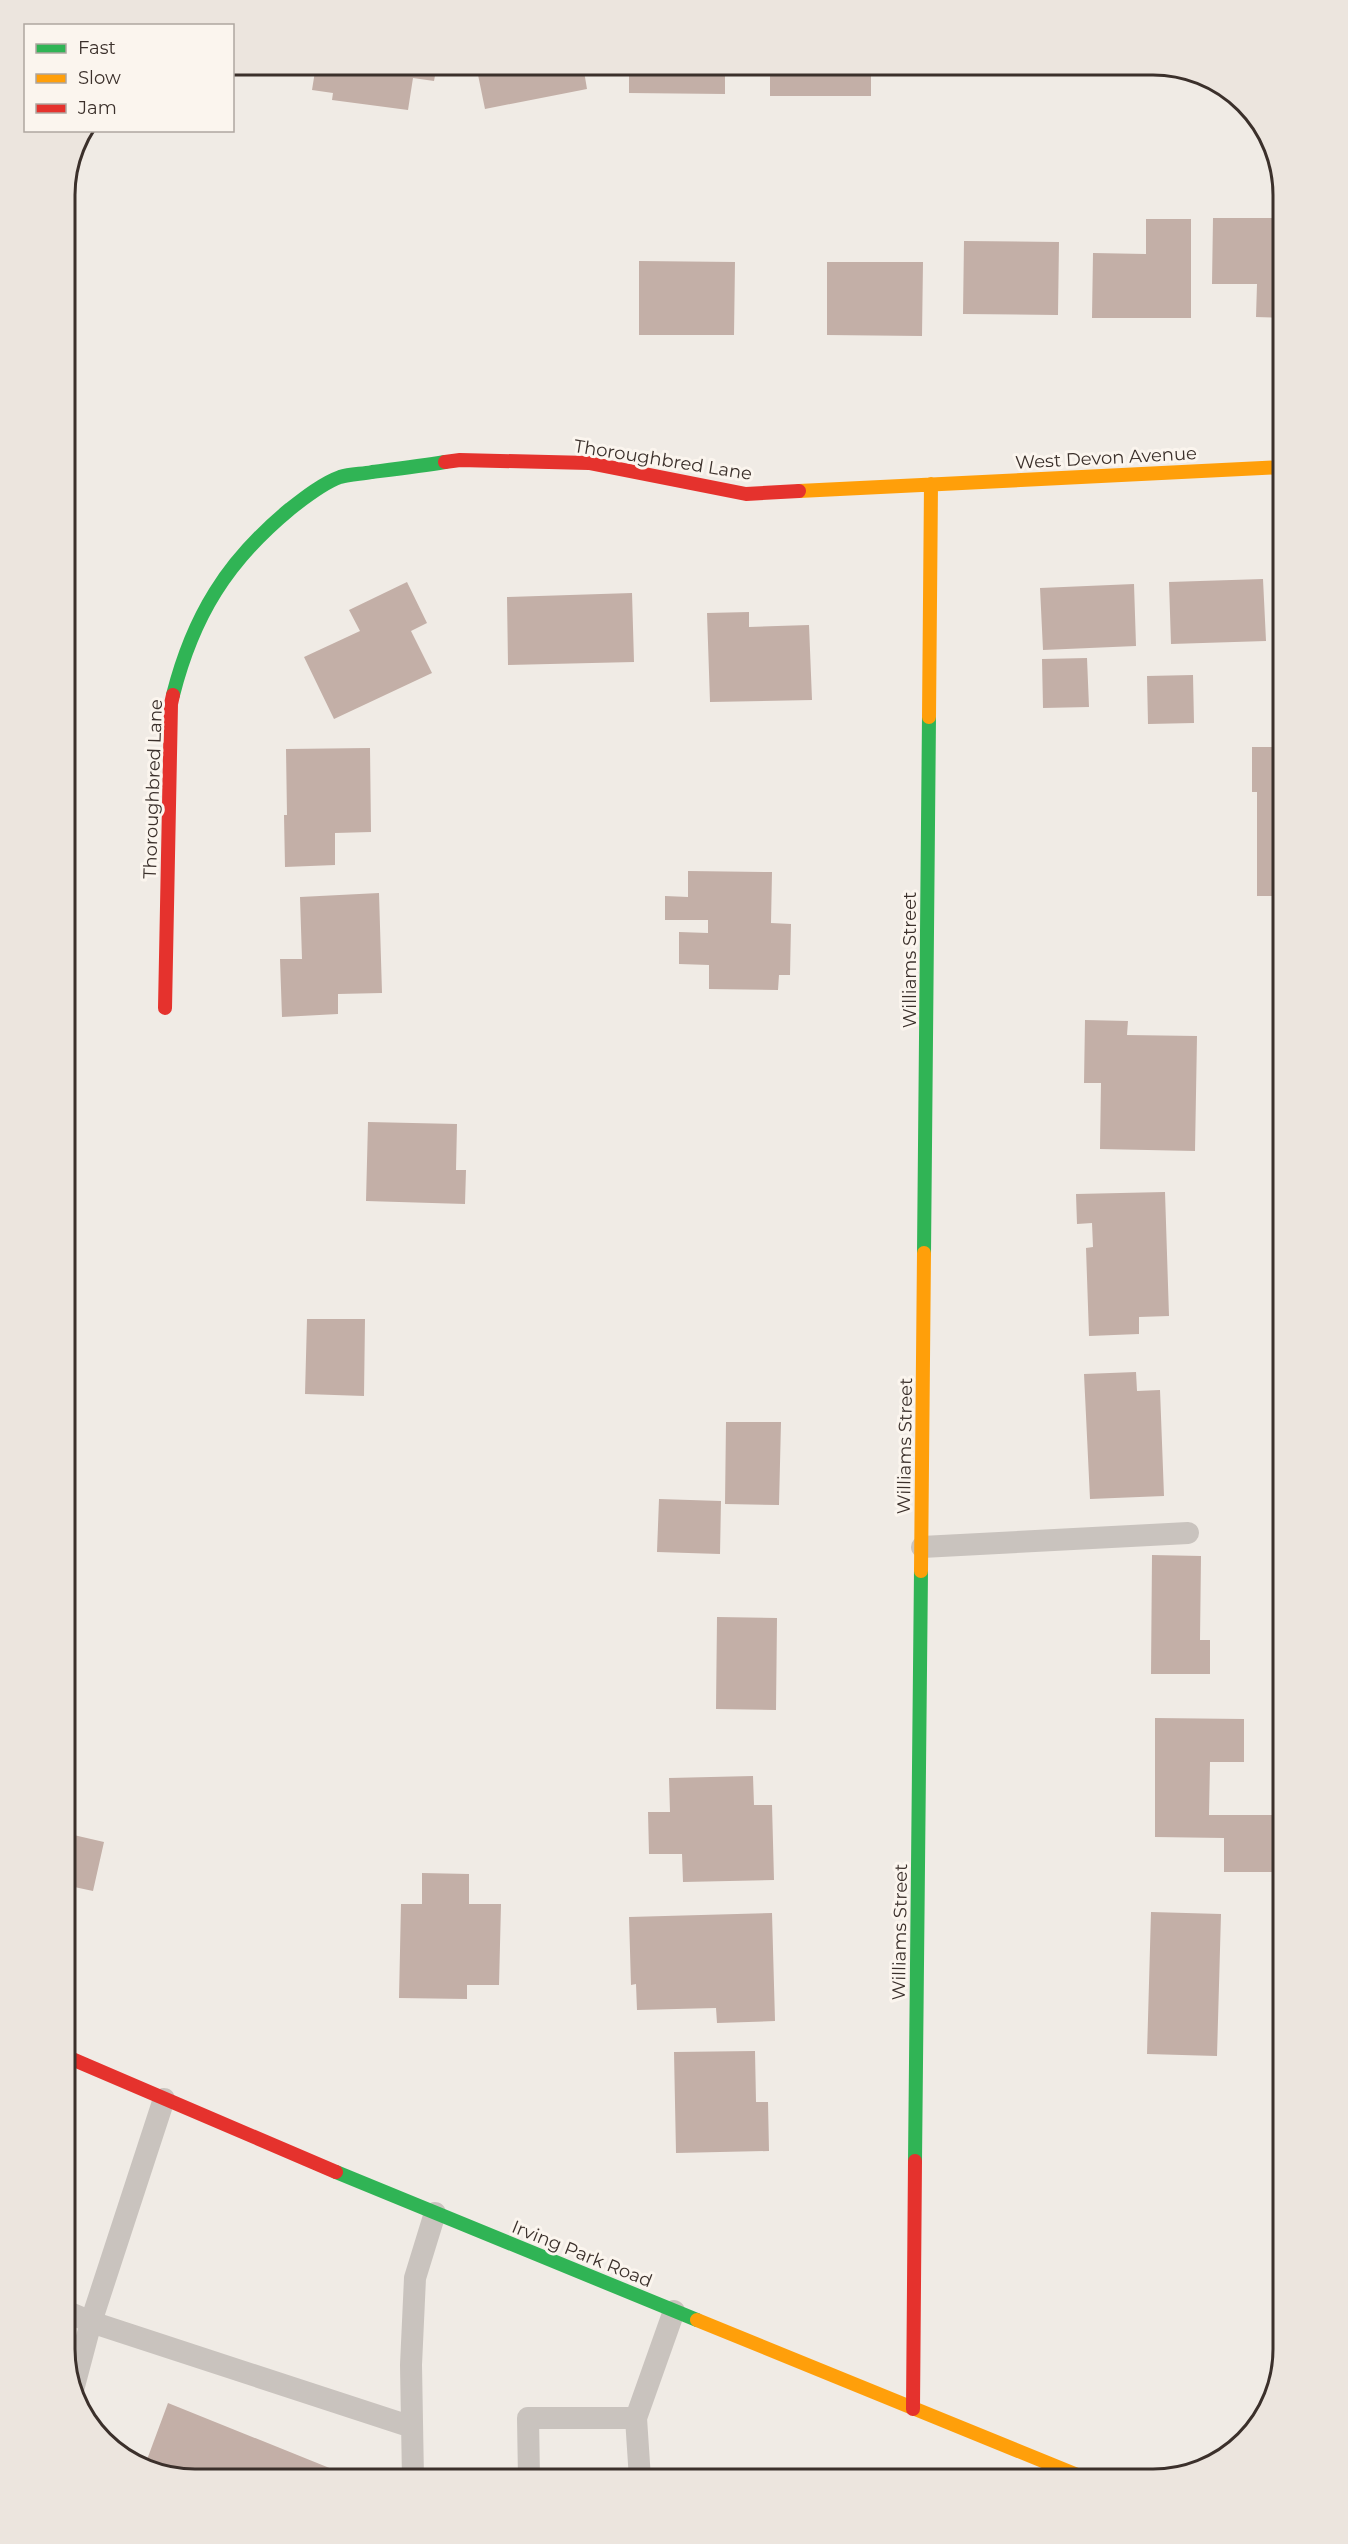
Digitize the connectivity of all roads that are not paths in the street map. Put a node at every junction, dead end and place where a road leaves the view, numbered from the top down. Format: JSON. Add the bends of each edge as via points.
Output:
{"nodes":[{"id":1,"x":1273,"y":468,"type":"edge"},
{"id":2,"x":931,"y":484,"type":"junction"},
{"id":3,"x":165,"y":1008,"type":"dead end"},
{"id":4,"x":1188,"y":1533,"type":"dead end"},
{"id":5,"x":922,"y":1547,"type":"junction"},
{"id":6,"x":75,"y":2061,"type":"edge"},
{"id":7,"x":164,"y":2099,"type":"junction"},
{"id":8,"x":435,"y":2213,"type":"junction"},
{"id":9,"x":674,"y":2311,"type":"junction"},
{"id":10,"x":75,"y":2315,"type":"edge"},
{"id":11,"x":91,"y":2322,"type":"junction"},
{"id":12,"x":77,"y":2374,"type":"edge"},
{"id":13,"x":913,"y":2409,"type":"junction"},
{"id":14,"x":636,"y":2418,"type":"junction"},
{"id":15,"x":412,"y":2427,"type":"junction"},
{"id":16,"x":413,"y":2469,"type":"edge"},
{"id":17,"x":529,"y":2469,"type":"edge"},
{"id":18,"x":639,"y":2469,"type":"edge"},
{"id":19,"x":1060,"y":2469,"type":"edge"}],
"edges":[{"from":1,"to":2,"type":"street","name":"West Devon Avenue"},
{"from":2,"to":3,"type":"street","name":"Thoroughbred Lane","via":[[746,494],[589,463],[460,459],[340,477],[303,499],[241,555],[216,588],[181,664],[171,704]]},
{"from":2,"to":5,"type":"street","name":"Williams Street"},
{"from":4,"to":5,"type":"lane"},
{"from":5,"to":13,"type":"street","name":"Williams Street"},
{"from":6,"to":7,"type":"street","name":"Irving Park Road"},
{"from":7,"to":8,"type":"street","name":"Irving Park Road"},
{"from":7,"to":11,"type":"lane"},
{"from":8,"to":9,"type":"street","name":"Irving Park Road"},
{"from":8,"to":15,"type":"lane","via":[[415,2278]]},
{"from":9,"to":13,"type":"street","name":"Irving Park Road"},
{"from":9,"to":14,"type":"lane"},
{"from":10,"to":11,"type":"lane"},
{"from":11,"to":12,"type":"lane"},
{"from":11,"to":15,"type":"lane"},
{"from":13,"to":19,"type":"street","name":"Irving Park Road"},
{"from":14,"to":17,"type":"lane","via":[[528,2418]]},
{"from":14,"to":18,"type":"lane"},
{"from":15,"to":16,"type":"lane"}]}
